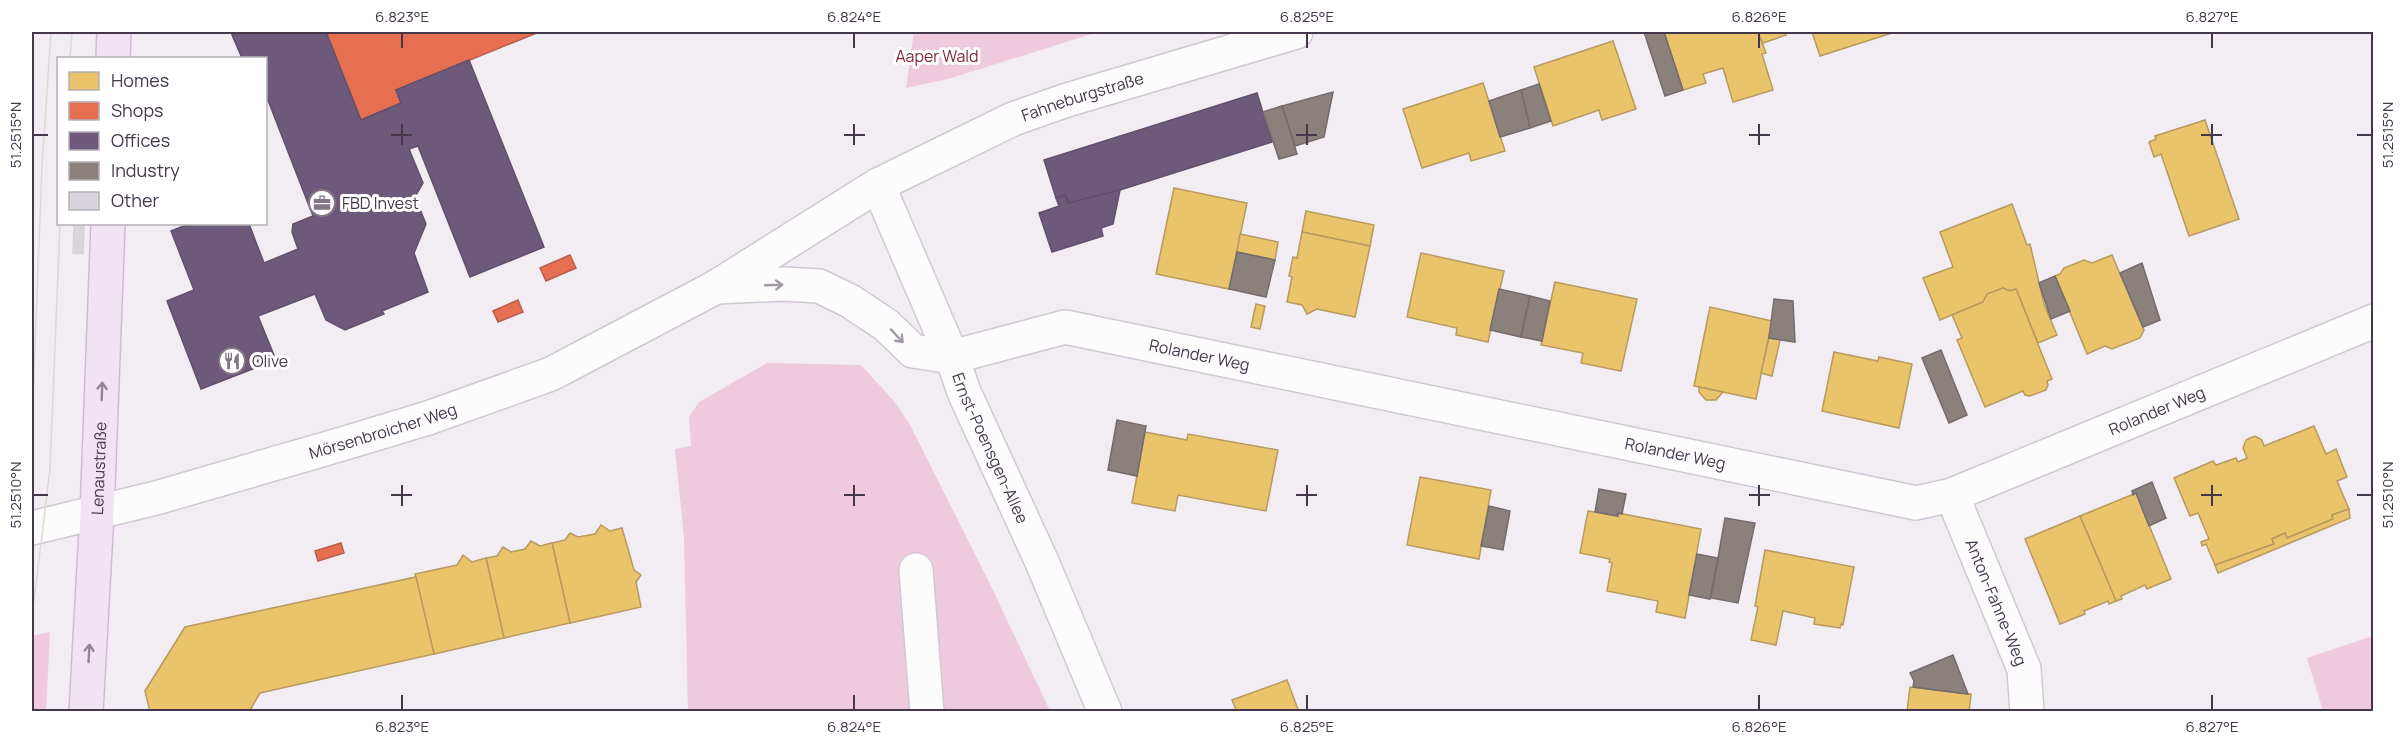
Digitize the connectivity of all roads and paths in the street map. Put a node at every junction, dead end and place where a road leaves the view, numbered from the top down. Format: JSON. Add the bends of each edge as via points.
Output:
{"nodes":[{"id":1,"x":114,"y":32,"type":"edge"},
{"id":2,"x":1296,"y":32,"type":"edge"},
{"id":3,"x":113,"y":57,"type":"edge"},
{"id":4,"x":878,"y":185,"type":"junction"},
{"id":5,"x":108,"y":225,"type":"edge"},
{"id":6,"x":716,"y":287,"type":"junction"},
{"id":7,"x":2373,"y":321,"type":"edge"},
{"id":8,"x":952,"y":357,"type":"junction"},
{"id":9,"x":1952,"y":495,"type":"junction"},
{"id":10,"x":97,"y":513,"type":"junction"},
{"id":11,"x":32,"y":528,"type":"edge"},
{"id":12,"x":916,"y":570,"type":"dead end"},
{"id":13,"x":86,"y":711,"type":"edge"},
{"id":14,"x":927,"y":711,"type":"edge"},
{"id":15,"x":1105,"y":711,"type":"edge"},
{"id":16,"x":2027,"y":711,"type":"edge"}],
"edges":[{"from":1,"to":3,"type":"main road"},
{"from":2,"to":4,"type":"street","name":"Fahneburgstraße","via":[[1013,119]]},
{"from":4,"to":6,"type":"street","name":"Mörsenbroicher Weg"},
{"from":4,"to":8,"type":"street","name":"Ernst-Poensgen-Allee"},
{"from":10,"to":5,"type":"main road","name":"Lenaustraße","one_way":true},
{"from":6,"to":8,"type":"street","name":"Mörsenbroicher Weg","one_way":true,"via":[[819,286],[886,324],[913,351]]},
{"from":6,"to":10,"type":"street","name":"Mörsenbroicher Weg","via":[[551,374],[342,444]]},
{"from":7,"to":9,"type":"street","name":"Rolander Weg"},
{"from":8,"to":9,"type":"street","name":"Rolander Weg","via":[[1065,327],[1916,503]]},
{"from":8,"to":15,"type":"street","name":"Ernst-Poensgen-Allee"},
{"from":9,"to":16,"type":"street","name":"Anton-Fahne-Weg","via":[[2024,669]]},
{"from":10,"to":11,"type":"street","name":"Mörsenbroicher Weg"},
{"from":13,"to":10,"type":"main road","name":"Lenaustraße","one_way":true},
{"from":12,"to":14,"type":"street"}]}
